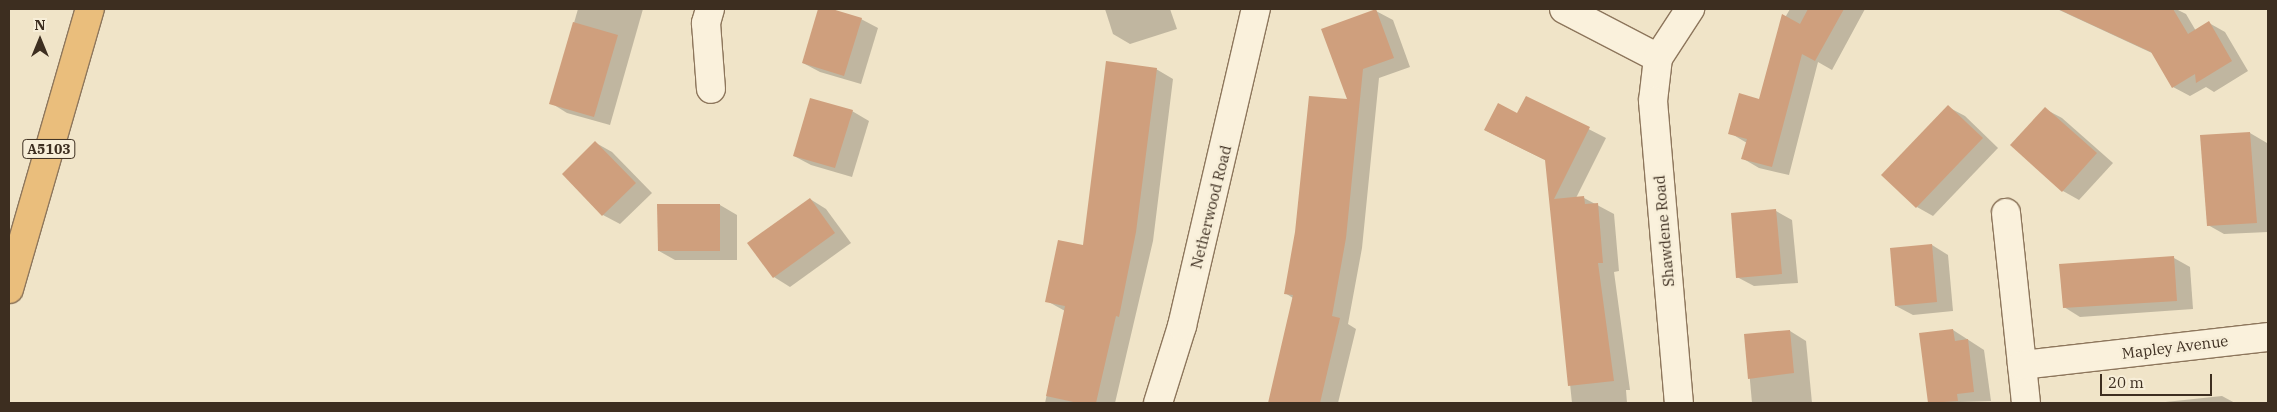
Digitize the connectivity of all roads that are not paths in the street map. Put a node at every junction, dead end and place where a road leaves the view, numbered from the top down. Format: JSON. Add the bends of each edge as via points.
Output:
{"nodes":[{"id":1,"x":90,"y":9,"type":"edge"},
{"id":2,"x":710,"y":9,"type":"edge"},
{"id":3,"x":1256,"y":9,"type":"edge"},
{"id":4,"x":1564,"y":9,"type":"edge"},
{"id":5,"x":1690,"y":9,"type":"edge"},
{"id":6,"x":1658,"y":58,"type":"junction"},
{"id":7,"x":711,"y":89,"type":"dead end"},
{"id":8,"x":2006,"y":213,"type":"dead end"},
{"id":9,"x":9,"y":289,"type":"edge"},
{"id":10,"x":2268,"y":337,"type":"edge"},
{"id":11,"x":2022,"y":365,"type":"junction"},
{"id":12,"x":1158,"y":403,"type":"edge"},
{"id":13,"x":1679,"y":403,"type":"edge"},
{"id":14,"x":2026,"y":403,"type":"edge"}],
"edges":[{"from":1,"to":9,"type":"highway","number":"A5103"},
{"from":2,"to":7,"type":"street","via":[[706,23]]},
{"from":3,"to":12,"type":"street","name":"Netherwood Road","via":[[1182,326]]},
{"from":4,"to":6,"type":"street"},
{"from":5,"to":6,"type":"street"},
{"from":6,"to":13,"type":"street","name":"Shawdene Road","via":[[1653,101]]},
{"from":8,"to":11,"type":"street"},
{"from":10,"to":11,"type":"street","name":"Mapley Avenue"},
{"from":11,"to":14,"type":"street"}]}
